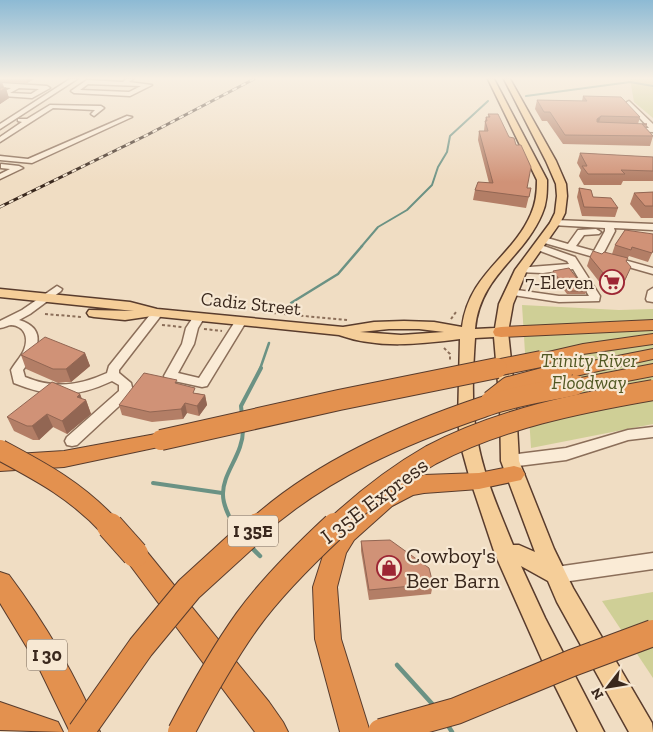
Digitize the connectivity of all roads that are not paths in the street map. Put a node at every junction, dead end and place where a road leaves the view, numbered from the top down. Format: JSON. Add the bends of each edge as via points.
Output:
{"nodes":[{"id":1,"x":21,"y":113,"type":"edge"},
{"id":2,"x":41,"y":113,"type":"edge"},
{"id":3,"x":95,"y":113,"type":"edge"},
{"id":4,"x":638,"y":113,"type":"edge"},
{"id":5,"x":104,"y":115,"type":"dead end"},
{"id":6,"x":509,"y":115,"type":"joint"},
{"id":7,"x":526,"y":115,"type":"joint"},
{"id":8,"x":113,"y":116,"type":"dead end"},
{"id":9,"x":11,"y":120,"type":"junction"},
{"id":10,"x":28,"y":121,"type":"junction"},
{"id":11,"x":0,"y":127,"type":"edge"},
{"id":12,"x":653,"y":129,"type":"edge"},
{"id":13,"x":626,"y":130,"type":"edge"},
{"id":14,"x":0,"y":140,"type":"edge"},
{"id":15,"x":0,"y":158,"type":"edge"},
{"id":16,"x":0,"y":166,"type":"edge"},
{"id":17,"x":0,"y":177,"type":"edge"},
{"id":18,"x":535,"y":219,"type":"junction"},
{"id":19,"x":555,"y":223,"type":"junction"},
{"id":20,"x":649,"y":227,"type":"edge"},
{"id":21,"x":582,"y":228,"type":"junction"},
{"id":22,"x":609,"y":229,"type":"junction"},
{"id":23,"x":649,"y":237,"type":"edge"},
{"id":24,"x":541,"y":243,"type":"junction"},
{"id":25,"x":571,"y":248,"type":"junction"},
{"id":26,"x":598,"y":255,"type":"junction"},
{"id":27,"x":500,"y":263,"type":"junction"},
{"id":28,"x":574,"y":266,"type":"junction"},
{"id":29,"x":521,"y":270,"type":"junction"},
{"id":30,"x":653,"y":271,"type":"edge"},
{"id":31,"x":653,"y":291,"type":"edge"},
{"id":32,"x":510,"y":292,"type":"junction"},
{"id":33,"x":0,"y":293,"type":"edge"},
{"id":34,"x":52,"y":293,"type":"junction"},
{"id":35,"x":653,"y":299,"type":"edge"},
{"id":36,"x":0,"y":302,"type":"edge"},
{"id":37,"x":34,"y":306,"type":"junction"},
{"id":38,"x":157,"y":314,"type":"junction"},
{"id":39,"x":198,"y":318,"type":"junction"},
{"id":40,"x":240,"y":322,"type":"junction"},
{"id":41,"x":5,"y":323,"type":"edge"},
{"id":42,"x":653,"y":325,"type":"edge"},
{"id":43,"x":501,"y":332,"type":"junction"},
{"id":44,"x":468,"y":333,"type":"junction"},
{"id":45,"x":653,"y":339,"type":"edge"},
{"id":46,"x":653,"y":354,"type":"edge"},
{"id":47,"x":653,"y":370,"type":"edge"},
{"id":48,"x":113,"y":375,"type":"junction"},
{"id":49,"x":568,"y":379,"type":"junction"},
{"id":50,"x":653,"y":390,"type":"edge"},
{"id":51,"x":653,"y":432,"type":"edge"},
{"id":52,"x":72,"y":440,"type":"dead end"},
{"id":53,"x":0,"y":450,"type":"edge"},
{"id":54,"x":0,"y":462,"type":"edge"},
{"id":55,"x":512,"y":468,"type":"junction"},
{"id":56,"x":479,"y":480,"type":"junction"},
{"id":57,"x":505,"y":554,"type":"junction"},
{"id":58,"x":653,"y":561,"type":"edge"},
{"id":59,"x":556,"y":575,"type":"junction"},
{"id":60,"x":0,"y":583,"type":"edge"},
{"id":61,"x":653,"y":633,"type":"edge"},
{"id":62,"x":0,"y":716,"type":"edge"},
{"id":63,"x":588,"y":725,"type":"edge"},
{"id":64,"x":48,"y":732,"type":"edge"},
{"id":65,"x":81,"y":732,"type":"edge"},
{"id":66,"x":85,"y":732,"type":"edge"},
{"id":67,"x":182,"y":732,"type":"edge"},
{"id":68,"x":273,"y":732,"type":"edge"},
{"id":69,"x":354,"y":732,"type":"edge"},
{"id":70,"x":380,"y":732,"type":"edge"},
{"id":71,"x":643,"y":732,"type":"edge"}],
"edges":[{"from":1,"to":9,"type":"street"},
{"from":2,"to":10,"type":"street"},
{"from":3,"to":5,"type":"street"},
{"from":4,"to":12,"type":"street"},
{"from":6,"to":7,"type":"main road"},
{"from":6,"to":18,"type":"main road","via":[[542,180],[543,198]]},
{"from":7,"to":19,"type":"main road","via":[[561,184],[562,204]]},
{"from":8,"to":15,"type":"street","via":[[129,117],[29,160]]},
{"from":9,"to":10,"type":"street"},
{"from":9,"to":11,"type":"street"},
{"from":10,"to":14,"type":"street"},
{"from":12,"to":13,"type":"street"},
{"from":16,"to":17,"type":"street","via":[[20,168]]},
{"from":18,"to":19,"type":"main road"},
{"from":18,"to":27,"type":"main road"},
{"from":19,"to":21,"type":"street"},
{"from":19,"to":24,"type":"main road"},
{"from":20,"to":22,"type":"street"},
{"from":20,"to":23,"type":"street"},
{"from":21,"to":22,"type":"street"},
{"from":21,"to":25,"type":"street"},
{"from":22,"to":23,"type":"street"},
{"from":22,"to":26,"type":"street"},
{"from":24,"to":25,"type":"street"},
{"from":24,"to":28,"type":"street","via":[[571,259]]},
{"from":24,"to":29,"type":"main road"},
{"from":25,"to":26,"type":"street"},
{"from":26,"to":30,"type":"street"},
{"from":27,"to":29,"type":"main road"},
{"from":27,"to":44,"type":"main road","via":[[480,289]]},
{"from":28,"to":29,"type":"street"},
{"from":28,"to":32,"type":"street","via":[[595,296],[593,300],[559,300]]},
{"from":29,"to":32,"type":"main road"},
{"from":31,"to":35,"type":"street"},
{"from":32,"to":43,"type":"main road"},
{"from":33,"to":34,"type":"main road","name":"Cadiz Street"},
{"from":34,"to":37,"type":"street"},
{"from":34,"to":38,"type":"main road","name":"Cadiz Street","via":[[130,306]]},
{"from":36,"to":37,"type":"main road","name":"Cadiz Street"},
{"from":37,"to":38,"type":"main road","name":"Cadiz Street","via":[[125,316]]},
{"from":37,"to":41,"type":"street"},
{"from":38,"to":39,"type":"main road","name":"Cadiz Street"},
{"from":38,"to":48,"type":"street","via":[[113,369]]},
{"from":39,"to":40,"type":"main road","name":"Cadiz Street"},
{"from":39,"to":40,"type":"street","via":[[170,376],[202,383]]},
{"from":40,"to":44,"type":"main road","name":"Cadiz Street","via":[[341,331],[366,338],[436,338]]},
{"from":41,"to":48,"type":"street","via":[[26,327],[32,336],[32,347],[17,370],[19,380],[38,388],[78,390]]},
{"from":42,"to":43,"type":"highway"},
{"from":43,"to":44,"type":"main road","name":"Cadiz Street"},
{"from":43,"to":55,"type":"main road"},
{"from":44,"to":56,"type":"main road","via":[[465,412],[468,440]]},
{"from":45,"to":54,"type":"highway","bridge":true,"via":[[541,358],[64,459]]},
{"from":46,"to":49,"type":"highway"},
{"from":47,"to":49,"type":"highway","number":"I 35E"},
{"from":48,"to":52,"type":"street","via":[[125,382],[126,392]]},
{"from":49,"to":65,"type":"highway","number":"I 35E","bridge":true,"via":[[484,406],[374,450],[323,478],[269,516],[189,589],[141,647]]},
{"from":50,"to":67,"type":"highway","name":"I 35E Express","bridge":true,"via":[[589,402],[482,434],[432,455],[389,483],[343,518],[308,552],[248,621],[199,697]]},
{"from":51,"to":55,"type":"street","via":[[628,435]]},
{"from":53,"to":68,"type":"highway","bridge":true,"via":[[59,482],[93,508],[135,554]]},
{"from":55,"to":56,"type":"highway"},
{"from":55,"to":59,"type":"main road"},
{"from":56,"to":57,"type":"main road"},
{"from":56,"to":69,"type":"highway","via":[[408,488],[384,500],[346,534],[336,550],[325,586],[328,639]]},
{"from":57,"to":59,"type":"main road","via":[[518,554]]},
{"from":57,"to":63,"type":"main road","via":[[534,620]]},
{"from":58,"to":59,"type":"street"},
{"from":59,"to":71,"type":"main road"},
{"from":60,"to":66,"type":"highway","number":"I 30","via":[[24,616],[66,689]]},
{"from":61,"to":70,"type":"highway","bridge":true,"via":[[456,711]]},
{"from":62,"to":64,"type":"highway"}]}
